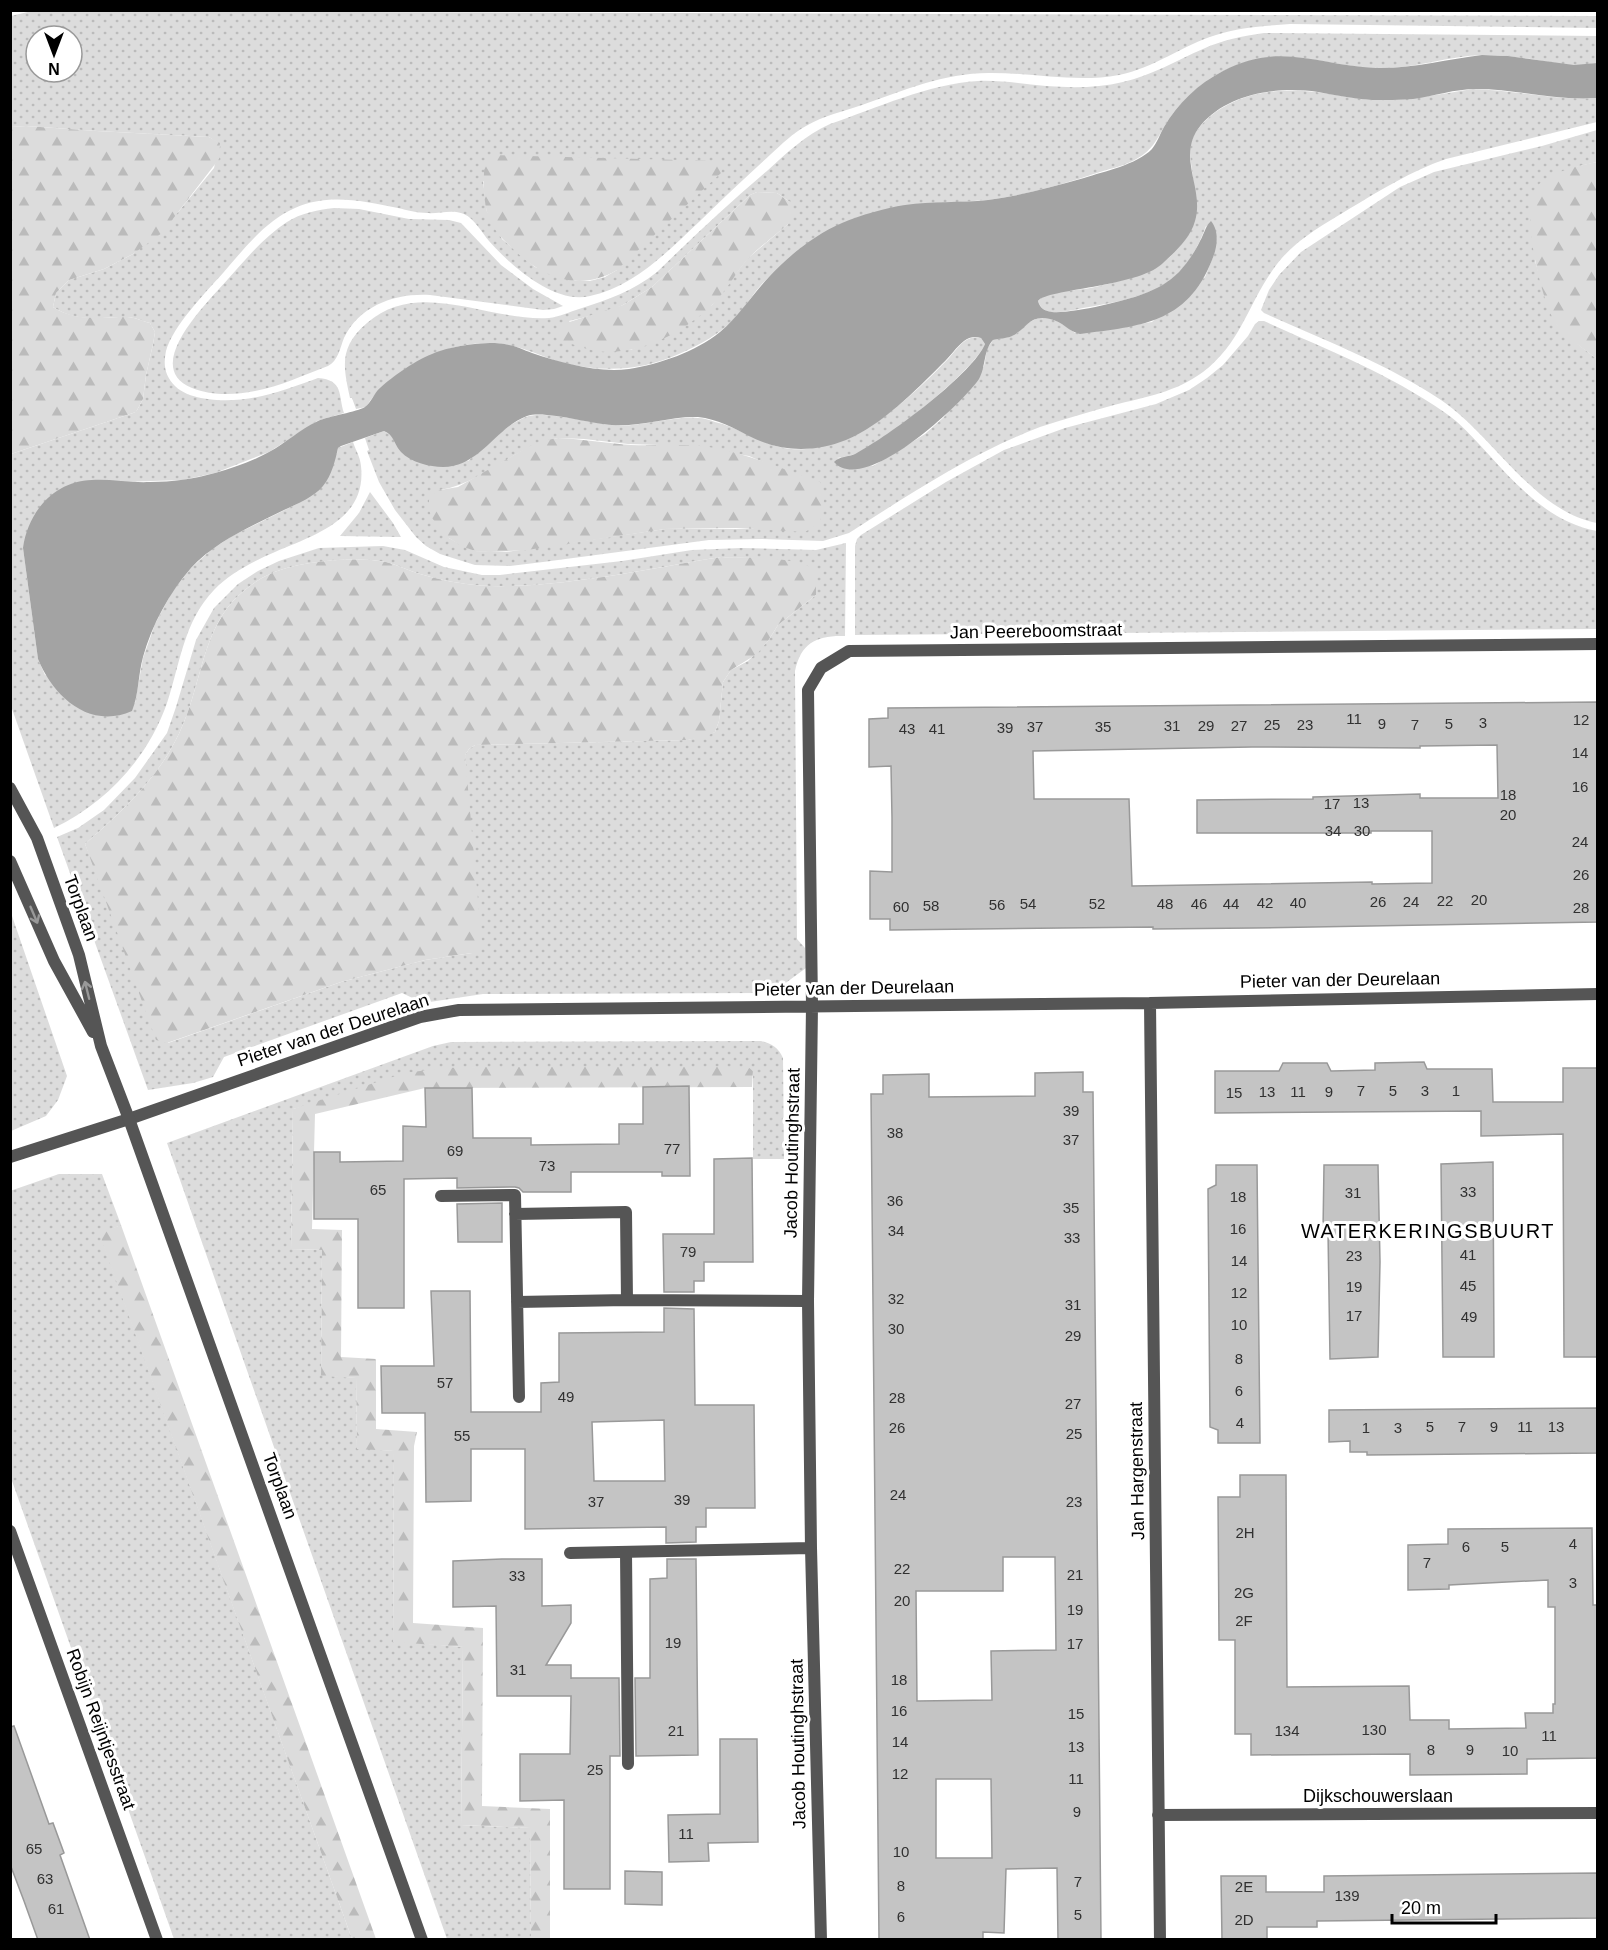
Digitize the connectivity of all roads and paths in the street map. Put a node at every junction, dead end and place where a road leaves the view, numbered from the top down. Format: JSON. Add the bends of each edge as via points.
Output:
{"nodes":[{"id":1,"x":1598,"y":644,"type":"edge"},
{"id":2,"x":10,"y":788,"type":"edge"},
{"id":3,"x":10,"y":861,"type":"edge"},
{"id":4,"x":1598,"y":994,"type":"edge"},
{"id":5,"x":1150,"y":1003,"type":"junction"},
{"id":6,"x":812,"y":1006,"type":"junction"},
{"id":7,"x":101,"y":1046,"type":"junction"},
{"id":8,"x":129,"y":1119,"type":"junction"},
{"id":9,"x":10,"y":1157,"type":"edge"},
{"id":10,"x":441,"y":1196,"type":"dead end"},
{"id":11,"x":515,"y":1214,"type":"junction"},
{"id":12,"x":627,"y":1300,"type":"junction"},
{"id":13,"x":808,"y":1301,"type":"junction"},
{"id":14,"x":517,"y":1302,"type":"junction"},
{"id":15,"x":519,"y":1397,"type":"dead end"},
{"id":16,"x":11,"y":1534,"type":"edge"},
{"id":17,"x":811,"y":1548,"type":"junction"},
{"id":18,"x":626,"y":1552,"type":"junction"},
{"id":19,"x":570,"y":1553,"type":"dead end"},
{"id":20,"x":628,"y":1764,"type":"dead end"},
{"id":21,"x":1598,"y":1813,"type":"edge"},
{"id":22,"x":1158,"y":1815,"type":"junction"},
{"id":23,"x":157,"y":1940,"type":"edge"},
{"id":24,"x":422,"y":1940,"type":"edge"},
{"id":25,"x":821,"y":1940,"type":"edge"},
{"id":26,"x":1160,"y":1940,"type":"edge"}],
"edges":[{"from":1,"to":6,"type":"street","name":"Jan Peereboomstraat","via":[[849,651],[821,668],[808,690]]},
{"from":7,"to":2,"type":"street","name":"Torplaan","one_way":true,"via":[[79,954],[37,838]]},
{"from":3,"to":7,"type":"street","name":"Torplaan","one_way":true,"via":[[54,961]]},
{"from":4,"to":5,"type":"street","name":"Pieter van der Deurelaan"},
{"from":5,"to":6,"type":"street","name":"Pieter van der Deurelaan"},
{"from":5,"to":22,"type":"street","name":"Jan Hargenstraat"},
{"from":6,"to":8,"type":"street","name":"Pieter van der Deurelaan","via":[[478,1009],[440,1013]]},
{"from":6,"to":13,"type":"street","name":"Jacob Houtinghstraat"},
{"from":7,"to":8,"type":"street","name":"Torplaan"},
{"from":8,"to":9,"type":"street","name":"Pieter van der Deurelaan"},
{"from":8,"to":24,"type":"street","name":"Torplaan"},
{"from":10,"to":11,"type":"street","via":[[515,1195]]},
{"from":11,"to":12,"type":"street","via":[[626,1212]]},
{"from":11,"to":14,"type":"street"},
{"from":12,"to":13,"type":"street"},
{"from":12,"to":14,"type":"street"},
{"from":13,"to":17,"type":"street","name":"Jacob Houtinghstraat"},
{"from":14,"to":15,"type":"street"},
{"from":16,"to":23,"type":"street","name":"Robijn Reijntjesstraat"},
{"from":17,"to":18,"type":"street"},
{"from":17,"to":25,"type":"street","name":"Jacob Houtinghstraat"},
{"from":18,"to":19,"type":"street"},
{"from":18,"to":20,"type":"street"},
{"from":21,"to":22,"type":"street","name":"Dijkschouwerslaan"},
{"from":22,"to":26,"type":"street","name":"Jan Hargenstraat"}]}
